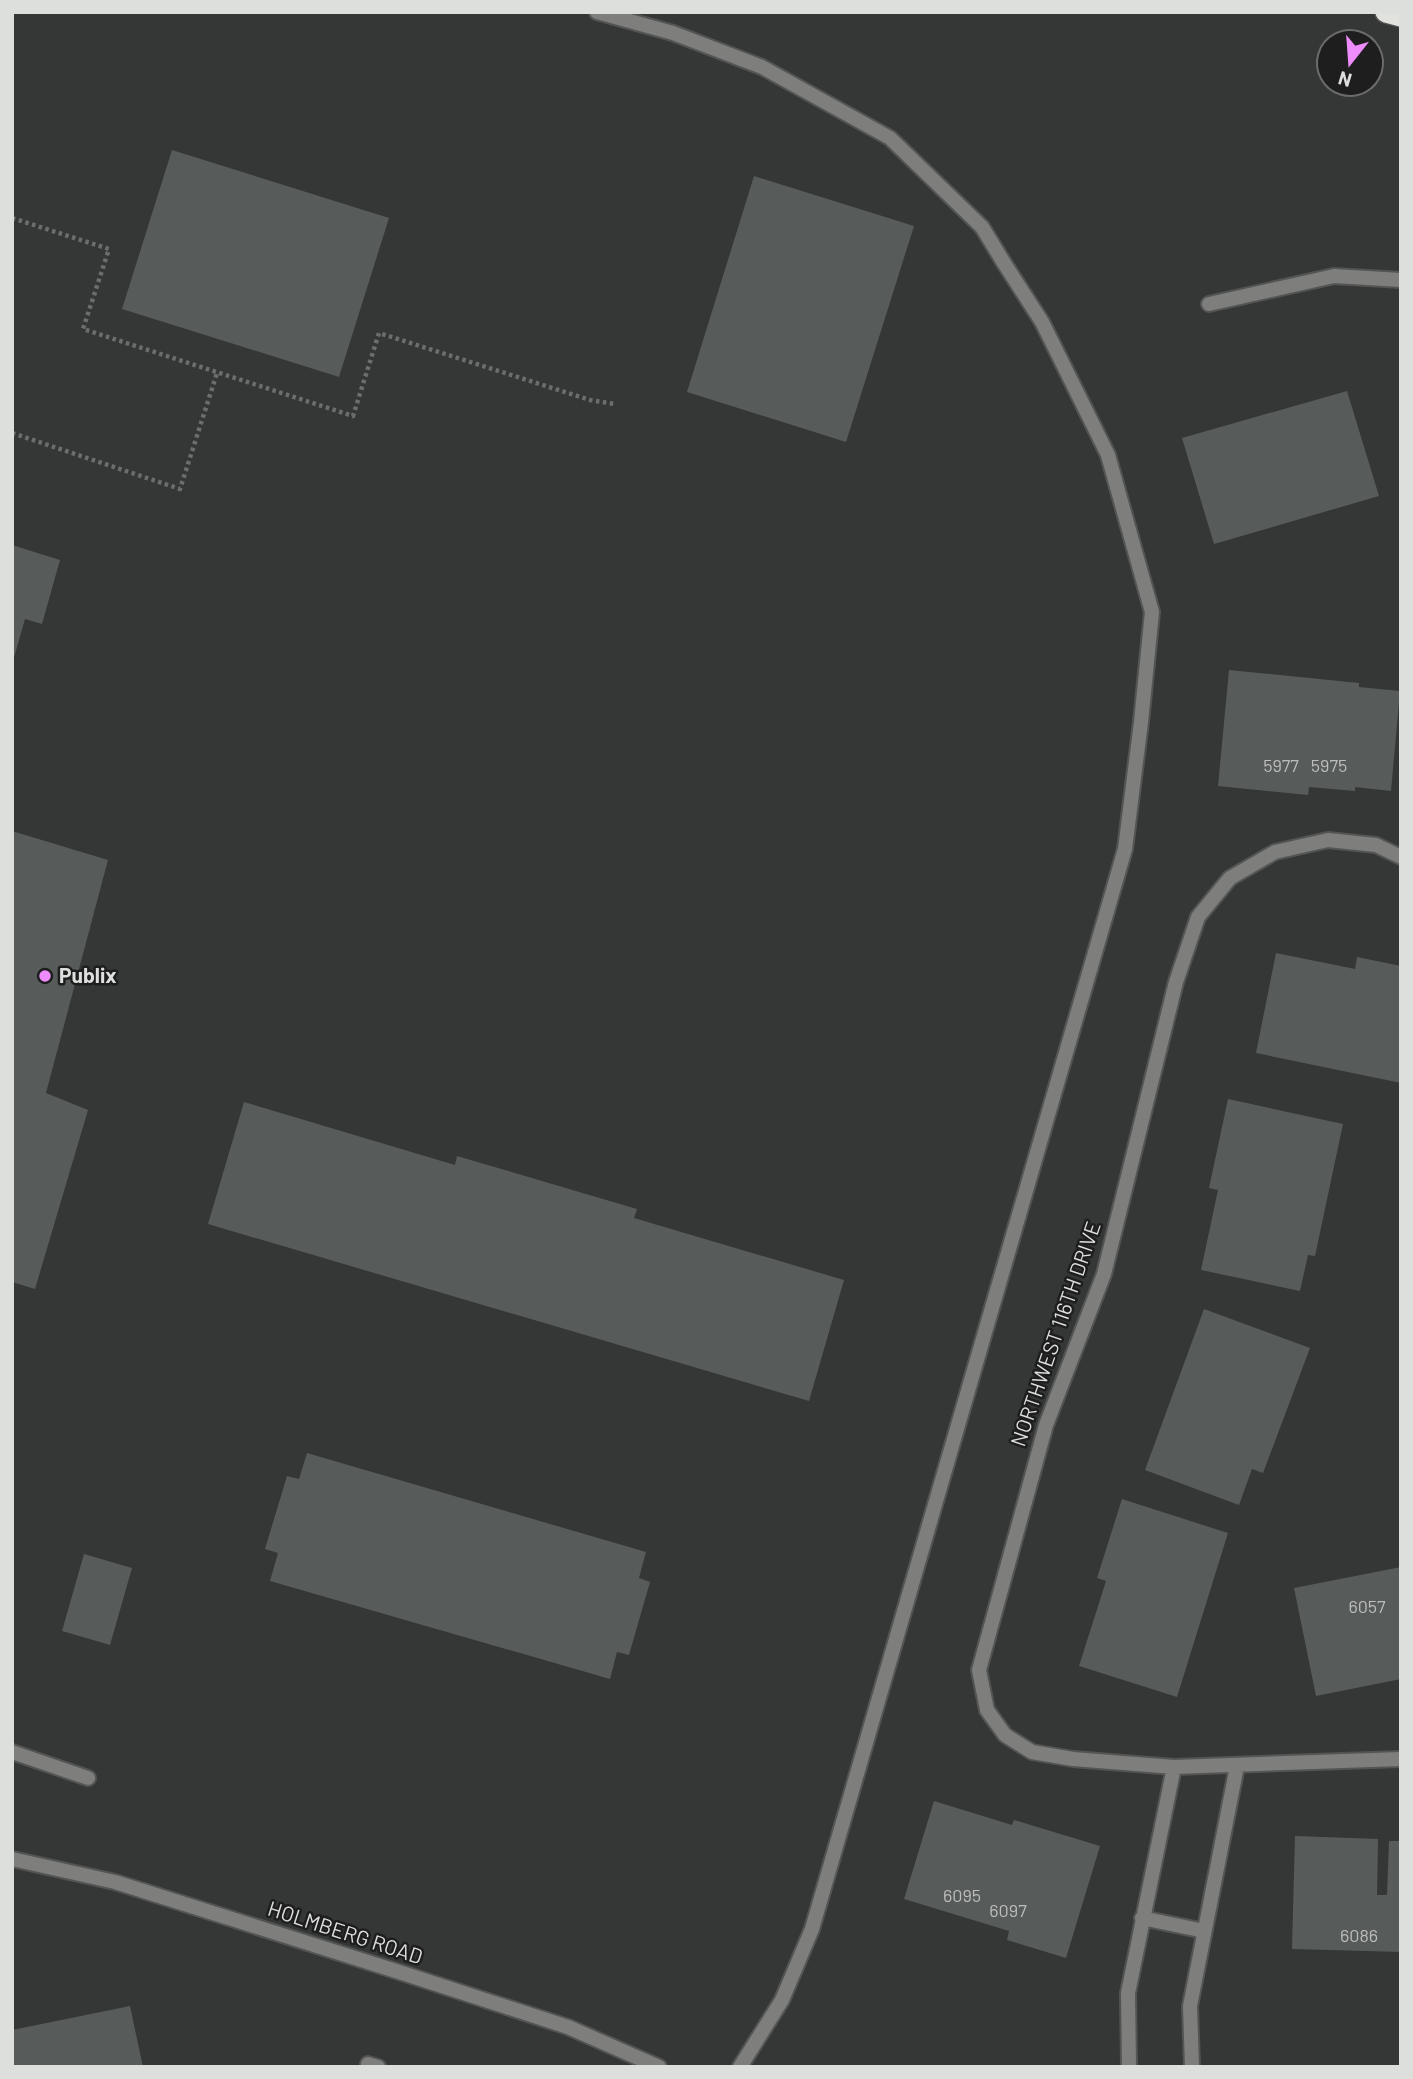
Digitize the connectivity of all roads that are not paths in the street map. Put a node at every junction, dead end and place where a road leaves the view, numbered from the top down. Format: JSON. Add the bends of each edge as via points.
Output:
{"nodes":[{"id":1,"x":597,"y":12,"type":"edge"},
{"id":2,"x":1386,"y":12,"type":"edge"},
{"id":3,"x":1401,"y":16,"type":"edge"},
{"id":4,"x":1401,"y":281,"type":"edge"},
{"id":5,"x":1209,"y":304,"type":"dead end"},
{"id":6,"x":1401,"y":857,"type":"edge"},
{"id":7,"x":12,"y":1752,"type":"edge"},
{"id":8,"x":1401,"y":1759,"type":"edge"},
{"id":9,"x":1237,"y":1766,"type":"junction"},
{"id":10,"x":1174,"y":1767,"type":"junction"},
{"id":11,"x":88,"y":1777,"type":"dead end"},
{"id":12,"x":12,"y":1859,"type":"edge"},
{"id":13,"x":1142,"y":1919,"type":"junction"},
{"id":14,"x":1204,"y":1930,"type":"junction"},
{"id":15,"x":659,"y":2067,"type":"edge"},
{"id":16,"x":740,"y":2067,"type":"edge"},
{"id":17,"x":1129,"y":2067,"type":"edge"},
{"id":18,"x":1192,"y":2067,"type":"edge"}],
"edges":[{"from":1,"to":16,"type":"street","via":[[673,33],[762,67],[890,138],[982,227],[1042,323],[1108,455],[1152,612],[1125,849],[812,1929],[782,2000]]},
{"from":2,"to":3,"type":"highway"},
{"from":4,"to":5,"type":"street","via":[[1334,276]]},
{"from":6,"to":10,"type":"street","name":"NORTHWEST 116TH DRIVE","via":[[1376,845],[1328,840],[1275,852],[1230,878],[1198,917],[1176,982],[1104,1274],[1046,1425],[979,1670],[987,1710],[1005,1735],[1032,1752]]},
{"from":7,"to":11,"type":"street"},
{"from":8,"to":9,"type":"street","name":"NORTHWEST 116TH DRIVE"},
{"from":9,"to":10,"type":"street","name":"NORTHWEST 116TH DRIVE"},
{"from":9,"to":14,"type":"street"},
{"from":10,"to":13,"type":"street"},
{"from":12,"to":15,"type":"street","name":"HOLMBERG ROAD","via":[[115,1882],[370,1962],[568,2027]]},
{"from":13,"to":14,"type":"street"},
{"from":13,"to":17,"type":"street","via":[[1128,1993]]},
{"from":14,"to":18,"type":"street","via":[[1190,2006]]}]}
